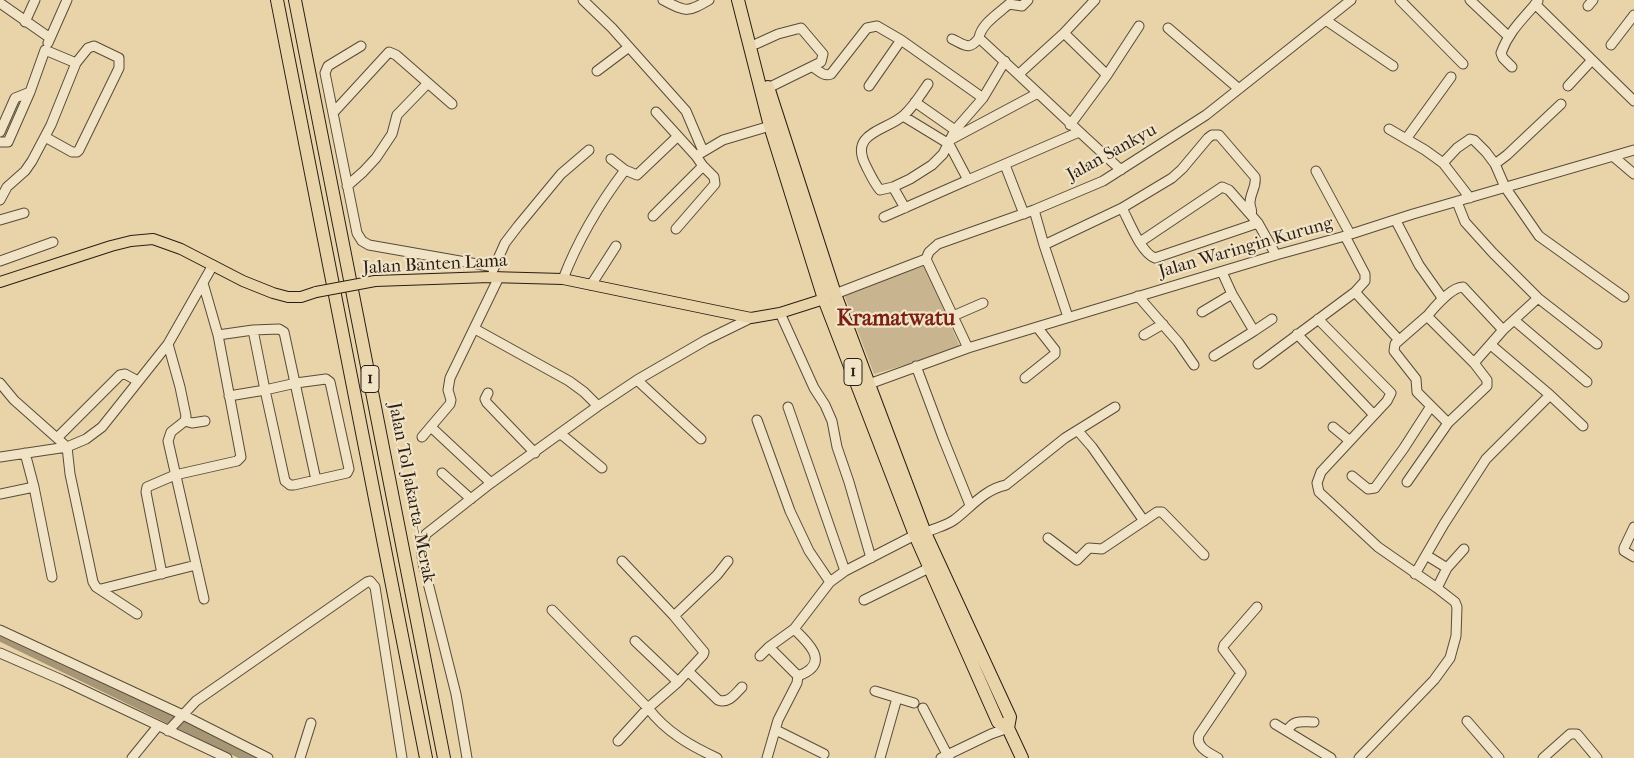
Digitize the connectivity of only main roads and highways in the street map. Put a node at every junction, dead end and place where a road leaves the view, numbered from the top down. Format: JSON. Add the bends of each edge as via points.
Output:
{"nodes":[{"id":1,"x":277,"y":0,"type":"edge"},
{"id":2,"x":295,"y":0,"type":"edge"},
{"id":3,"x":738,"y":0,"type":"edge"},
{"id":4,"x":746,"y":0,"type":"edge"},
{"id":5,"x":1,"y":279,"type":"edge"},
{"id":6,"x":830,"y":297,"type":"junction"},
{"id":7,"x":920,"y":534,"type":"junction"},
{"id":8,"x":1008,"y":728,"type":"junction"},
{"id":9,"x":426,"y":758,"type":"edge"},
{"id":10,"x":444,"y":758,"type":"edge"},
{"id":11,"x":1022,"y":758,"type":"edge"}],
"edges":[{"from":1,"to":9,"type":"highway","name":"Jalan Tol Jakarta–Merak","number":"1"},
{"from":2,"to":10,"type":"highway","name":"Jalan Tol Jakarta–Merak","number":"1"},
{"from":3,"to":6,"type":"highway","number":"1","via":[[770,126]]},
{"from":4,"to":6,"type":"highway","number":"1","via":[[768,88]]},
{"from":5,"to":6,"type":"main road","name":"Jalan Banten Lama","bridge":true,"via":[[143,239],[172,245],[288,298],[375,281],[494,277],[563,279],[751,318],[780,313]]},
{"from":6,"to":7,"type":"highway","number":"1"},
{"from":6,"to":7,"type":"highway","number":"1","via":[[869,384]]},
{"from":7,"to":8,"type":"highway","number":"1","via":[[1010,717]]},
{"from":7,"to":8,"type":"highway","number":"1","via":[[929,568],[998,722]]},
{"from":8,"to":11,"type":"highway","number":"1"}]}
